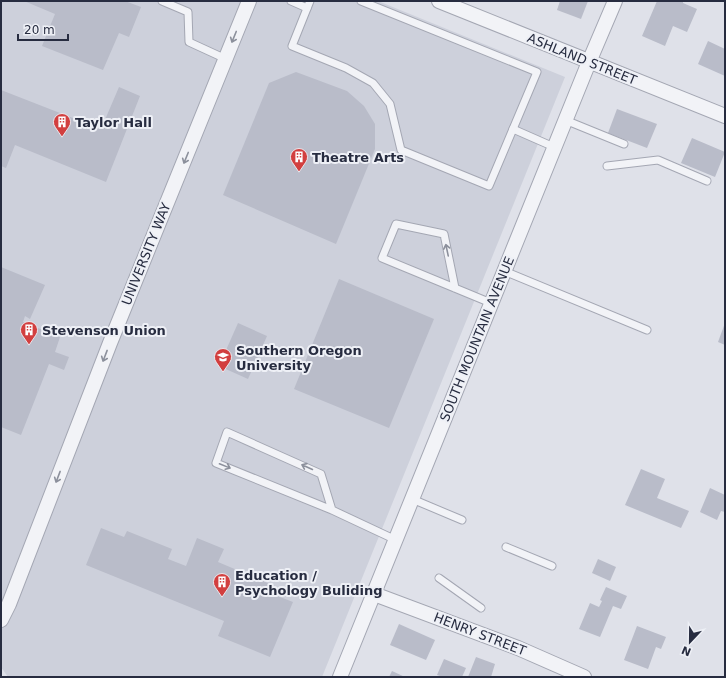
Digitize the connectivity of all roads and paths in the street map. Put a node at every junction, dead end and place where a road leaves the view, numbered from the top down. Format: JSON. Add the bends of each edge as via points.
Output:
{"nodes":[{"id":1,"x":162,"y":1,"type":"edge"},
{"id":2,"x":249,"y":1,"type":"edge"},
{"id":3,"x":291,"y":1,"type":"edge"},
{"id":4,"x":361,"y":1,"type":"edge"},
{"id":5,"x":439,"y":1,"type":"edge"},
{"id":6,"x":614,"y":1,"type":"edge"},
{"id":7,"x":308,"y":4,"type":"edge"},
{"id":8,"x":226,"y":59,"type":"junction"},
{"id":9,"x":589,"y":62,"type":"junction"},
{"id":10,"x":725,"y":116,"type":"edge"},
{"id":11,"x":565,"y":120,"type":"junction"},
{"id":12,"x":513,"y":129,"type":"junction"},
{"id":13,"x":624,"y":144,"type":"dead end"},
{"id":14,"x":554,"y":147,"type":"junction"},
{"id":15,"x":606,"y":166,"type":"dead end"},
{"id":16,"x":707,"y":181,"type":"dead end"},
{"id":17,"x":504,"y":271,"type":"junction"},
{"id":18,"x":456,"y":288,"type":"junction"},
{"id":19,"x":491,"y":303,"type":"junction"},
{"id":20,"x":647,"y":330,"type":"dead end"},
{"id":21,"x":412,"y":499,"type":"junction"},
{"id":22,"x":332,"y":510,"type":"junction"},
{"id":23,"x":462,"y":520,"type":"dead end"},
{"id":24,"x":396,"y":540,"type":"junction"},
{"id":25,"x":506,"y":547,"type":"dead end"},
{"id":26,"x":552,"y":566,"type":"dead end"},
{"id":27,"x":438,"y":578,"type":"dead end"},
{"id":28,"x":374,"y":594,"type":"junction"},
{"id":29,"x":481,"y":608,"type":"dead end"},
{"id":30,"x":1,"y":620,"type":"edge"},
{"id":31,"x":340,"y":677,"type":"edge"},
{"id":32,"x":584,"y":677,"type":"edge"}],
"edges":[{"from":1,"to":8,"type":"lane","via":[[188,12],[189,42]]},
{"from":2,"to":8,"type":"street","name":"UNIVERSITY WAY","one_way":true},
{"from":3,"to":7,"type":"lane"},
{"from":4,"to":12,"type":"lane","via":[[537,72]]},
{"from":5,"to":9,"type":"street","name":"ASHLAND STREET"},
{"from":6,"to":9,"type":"street","name":"SOUTH MOUNTAIN AVENUE"},
{"from":7,"to":12,"type":"lane","via":[[292,46],[346,68],[373,83],[390,104],[401,150],[489,186]]},
{"from":8,"to":30,"type":"street","name":"UNIVERSITY WAY","one_way":true},
{"from":9,"to":10,"type":"street","name":"ASHLAND STREET"},
{"from":9,"to":11,"type":"street","name":"SOUTH MOUNTAIN AVENUE"},
{"from":11,"to":13,"type":"lane"},
{"from":11,"to":14,"type":"street","name":"SOUTH MOUNTAIN AVENUE"},
{"from":12,"to":14,"type":"lane"},
{"from":14,"to":17,"type":"street","name":"SOUTH MOUNTAIN AVENUE"},
{"from":15,"to":16,"type":"lane","via":[[658,160]]},
{"from":17,"to":19,"type":"street","name":"SOUTH MOUNTAIN AVENUE"},
{"from":17,"to":20,"type":"lane"},
{"from":18,"to":18,"type":"lane","one_way":true,"via":[[444,234],[396,224],[382,258]]},
{"from":18,"to":19,"type":"lane"},
{"from":19,"to":21,"type":"street","name":"SOUTH MOUNTAIN AVENUE"},
{"from":21,"to":23,"type":"lane"},
{"from":21,"to":24,"type":"street","name":"SOUTH MOUNTAIN AVENUE"},
{"from":22,"to":22,"type":"lane","one_way":true,"via":[[322,474],[227,432],[216,462]]},
{"from":22,"to":24,"type":"lane"},
{"from":24,"to":28,"type":"street","name":"SOUTH MOUNTAIN AVENUE"},
{"from":25,"to":26,"type":"lane"},
{"from":27,"to":29,"type":"lane"},
{"from":28,"to":31,"type":"street","name":"SOUTH MOUNTAIN AVENUE"},
{"from":28,"to":32,"type":"street","name":"HENRY STREET","via":[[518,648]]}]}
